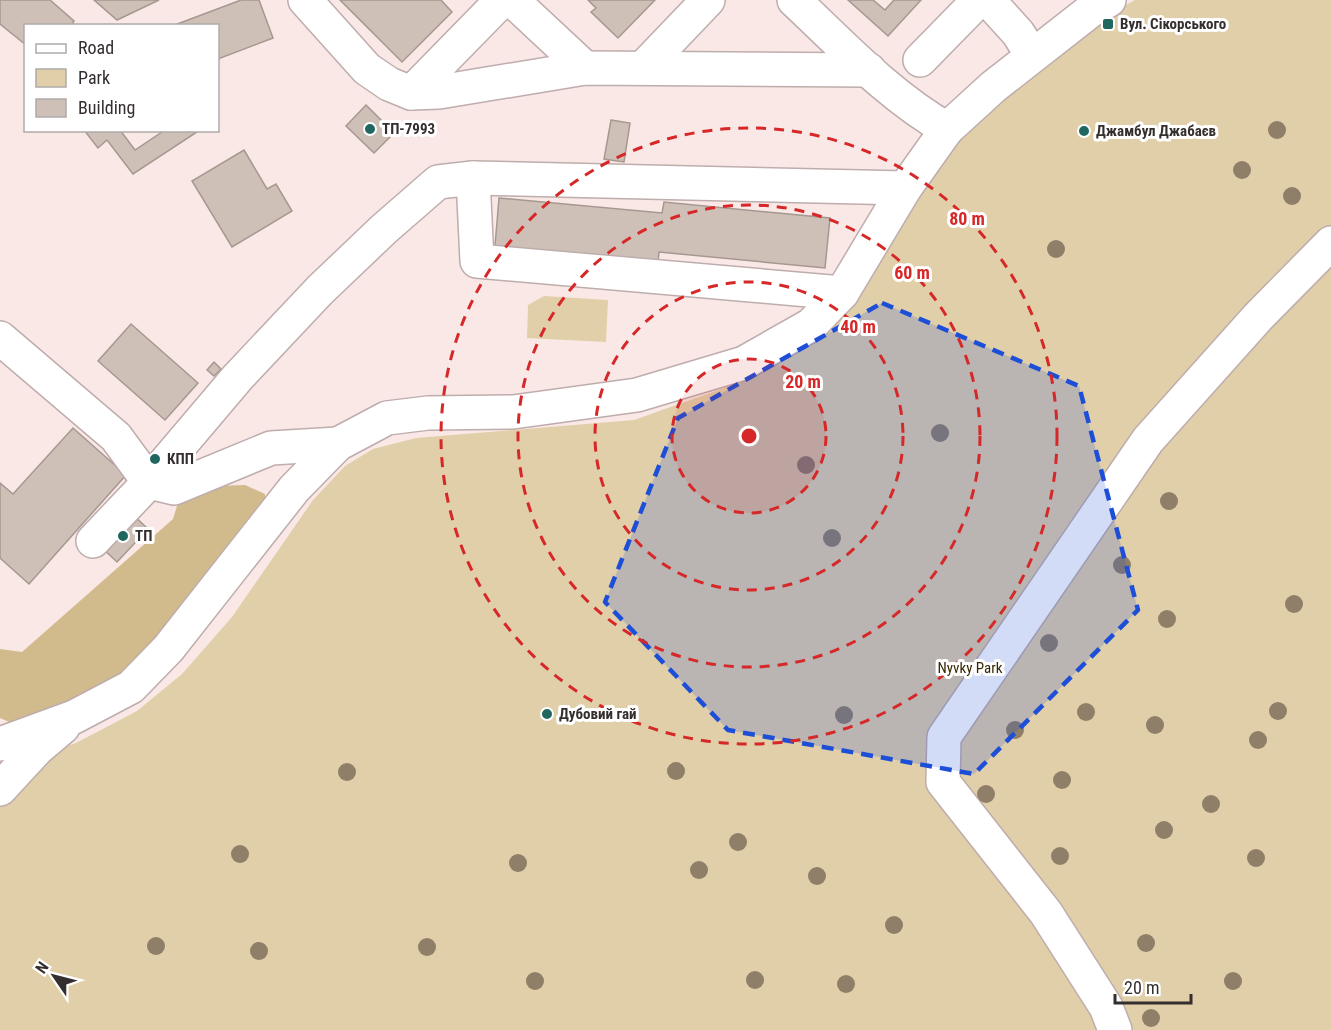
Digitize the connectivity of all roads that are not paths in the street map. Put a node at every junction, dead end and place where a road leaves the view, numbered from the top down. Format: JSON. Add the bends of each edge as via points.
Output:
{"nodes":[{"id":1,"x":305,"y":0,"type":"edge"},
{"id":2,"x":502,"y":0,"type":"edge"},
{"id":3,"x":512,"y":0,"type":"edge"},
{"id":4,"x":708,"y":0,"type":"edge"},
{"id":5,"x":794,"y":0,"type":"edge"},
{"id":6,"x":974,"y":0,"type":"edge"},
{"id":7,"x":988,"y":0,"type":"edge"},
{"id":8,"x":1094,"y":4,"type":"edge"},
{"id":9,"x":1032,"y":55,"type":"junction"},
{"id":10,"x":920,"y":60,"type":"dead end"},
{"id":11,"x":644,"y":67,"type":"junction"},
{"id":12,"x":585,"y":68,"type":"junction"},
{"id":13,"x":869,"y":70,"type":"junction"},
{"id":14,"x":411,"y":93,"type":"junction"},
{"id":15,"x":947,"y":129,"type":"junction"},
{"id":16,"x":473,"y":178,"type":"junction"},
{"id":17,"x":905,"y":188,"type":"junction"},
{"id":18,"x":1331,"y":243,"type":"edge"},
{"id":19,"x":842,"y":293,"type":"junction"},
{"id":20,"x":0,"y":338,"type":"edge"},
{"id":21,"x":338,"y":444,"type":"junction"},
{"id":22,"x":149,"y":482,"type":"junction"},
{"id":23,"x":93,"y":541,"type":"dead end"},
{"id":24,"x":74,"y":717,"type":"junction"},
{"id":25,"x":0,"y":744,"type":"edge"},
{"id":26,"x":0,"y":789,"type":"edge"},
{"id":27,"x":1115,"y":1030,"type":"edge"}],
"edges":[{"from":1,"to":14,"type":"street","via":[[367,69]]},
{"from":2,"to":14,"type":"street"},
{"from":3,"to":12,"type":"street"},
{"from":4,"to":11,"type":"street"},
{"from":5,"to":13,"type":"street"},
{"from":6,"to":10,"type":"street","via":[[970,9]]},
{"from":7,"to":9,"type":"street"},
{"from":8,"to":9,"type":"street"},
{"from":9,"to":15,"type":"street"},
{"from":11,"to":12,"type":"street"},
{"from":11,"to":13,"type":"street"},
{"from":12,"to":14,"type":"street","via":[[440,93]]},
{"from":13,"to":15,"type":"street","via":[[926,117]]},
{"from":15,"to":17,"type":"street"},
{"from":16,"to":17,"type":"street"},
{"from":16,"to":19,"type":"street","via":[[477,261]]},
{"from":16,"to":22,"type":"street","via":[[438,182],[384,229],[237,377]]},
{"from":17,"to":19,"type":"street"},
{"from":18,"to":27,"type":"street","via":[[1258,317],[1148,440],[944,737],[943,782],[1046,913],[1106,1007]]},
{"from":19,"to":21,"type":"street","via":[[812,325],[744,363],[637,395],[513,412],[428,413],[387,418]]},
{"from":20,"to":22,"type":"street","via":[[116,437]]},
{"from":21,"to":22,"type":"street","via":[[271,448],[174,489]]},
{"from":21,"to":24,"type":"street","via":[[294,489],[161,657],[131,687]]},
{"from":22,"to":23,"type":"street"},
{"from":24,"to":25,"type":"street"},
{"from":24,"to":26,"type":"street"}]}
